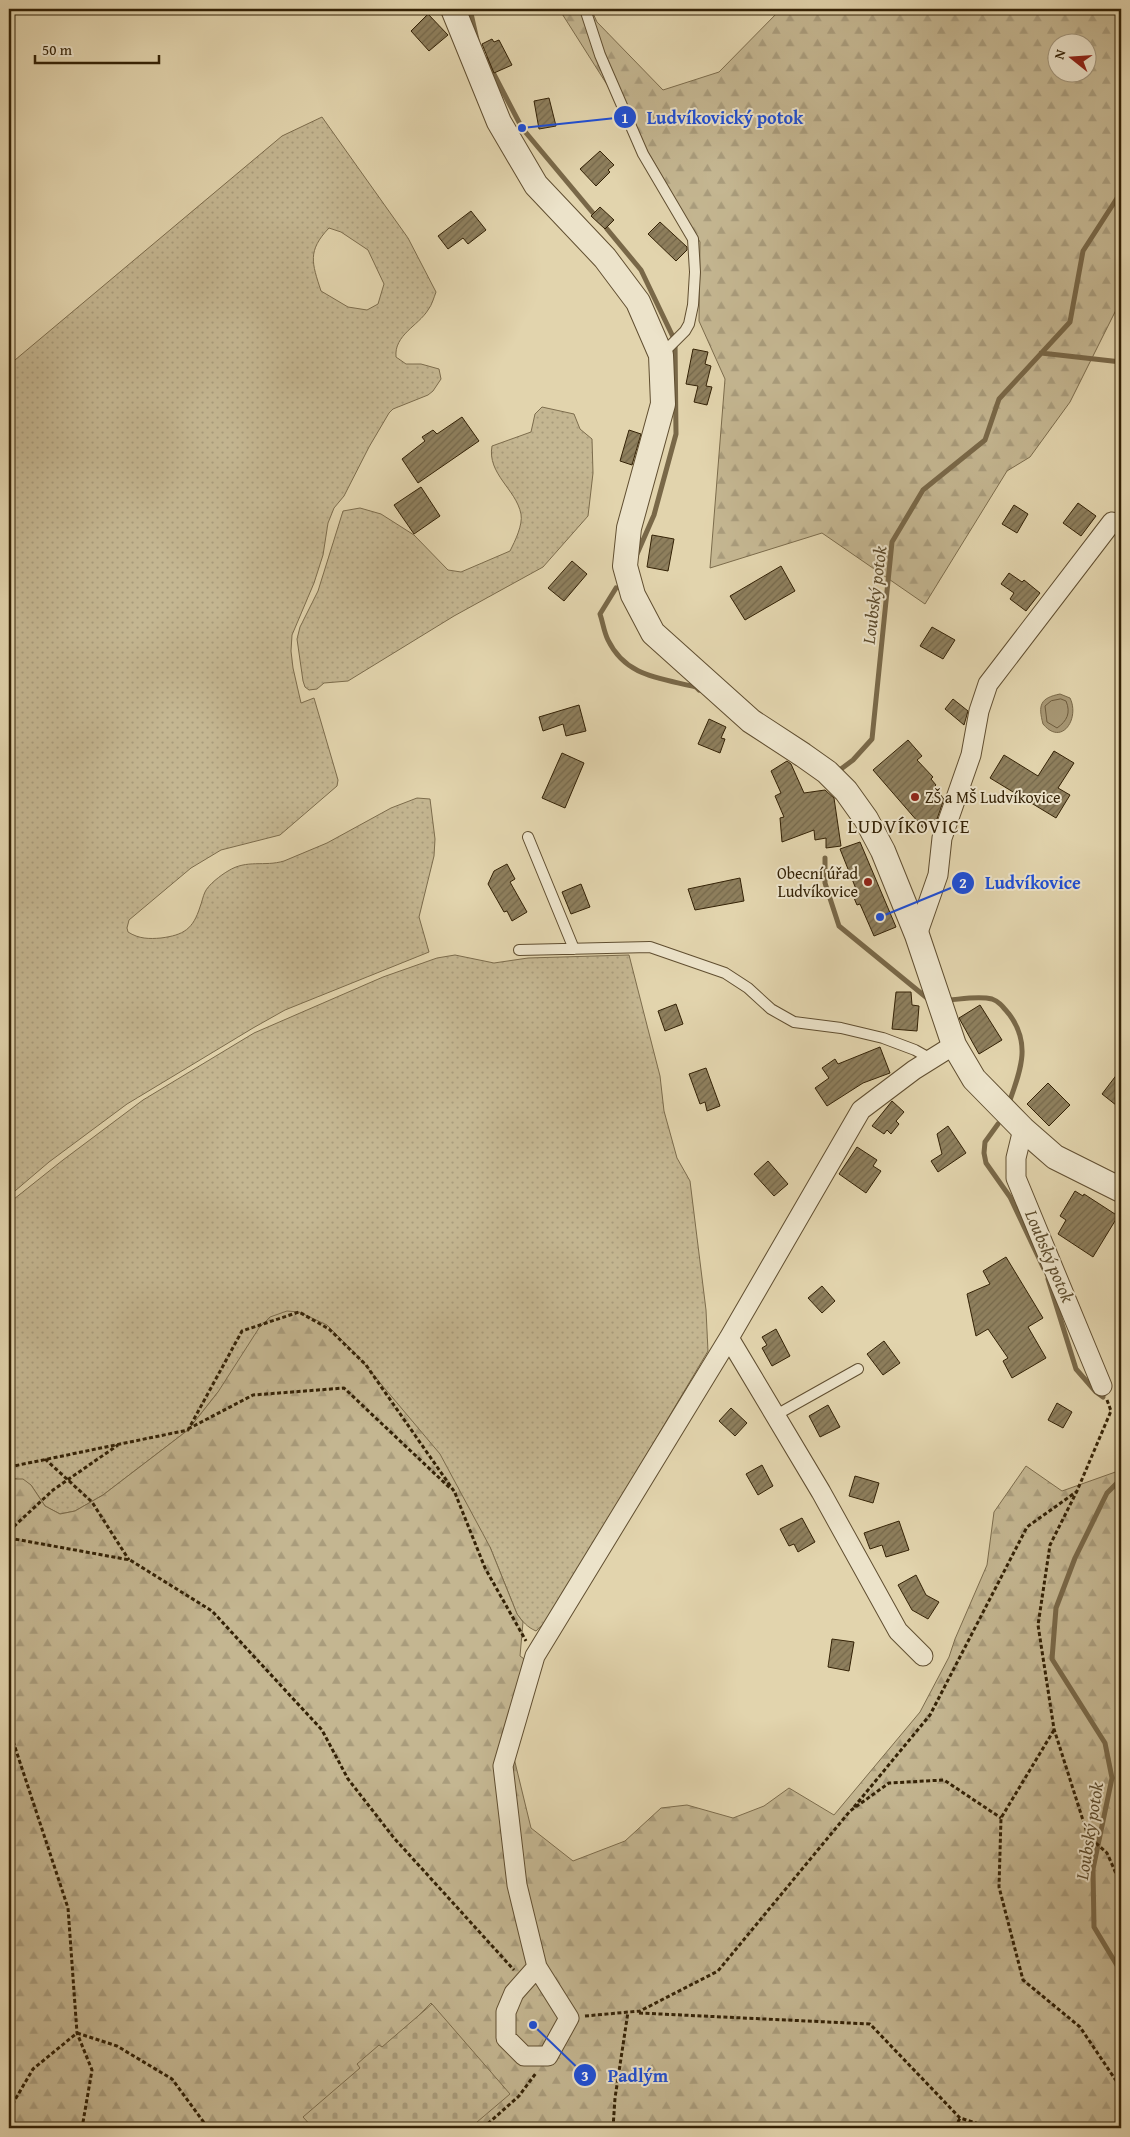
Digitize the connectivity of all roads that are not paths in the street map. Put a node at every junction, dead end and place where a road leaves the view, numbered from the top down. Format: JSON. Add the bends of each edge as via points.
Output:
{"nodes":[{"id":1,"x":453,"y":9,"type":"edge"},
{"id":2,"x":585,"y":9,"type":"edge"},
{"id":3,"x":666,"y":351,"type":"junction"},
{"id":4,"x":1112,"y":522,"type":"dead end"},
{"id":5,"x":528,"y":837,"type":"dead end"},
{"id":6,"x":917,"y":935,"type":"junction"},
{"id":7,"x":574,"y":949,"type":"junction"},
{"id":8,"x":519,"y":950,"type":"dead end"},
{"id":9,"x":954,"y":1045,"type":"junction"},
{"id":10,"x":931,"y":1059,"type":"junction"},
{"id":11,"x":1023,"y":1129,"type":"junction"},
{"id":12,"x":1121,"y":1190,"type":"edge"},
{"id":13,"x":729,"y":1338,"type":"junction"},
{"id":14,"x":858,"y":1369,"type":"dead end"},
{"id":15,"x":1102,"y":1386,"type":"road end"},
{"id":16,"x":776,"y":1415,"type":"junction"},
{"id":17,"x":923,"y":1656,"type":"dead end"},
{"id":18,"x":537,"y":1966,"type":"junction"}],
"edges":[{"from":1,"to":3,"type":"street","via":[[499,122],[536,185],[605,258],[638,302]]},
{"from":2,"to":3,"type":"lane","via":[[600,55],[642,154],[692,239],[695,272],[689,324]]},
{"from":3,"to":6,"type":"street","via":[[663,404],[629,528],[625,566],[633,595],[653,633],[751,722],[831,777],[866,819],[884,851]]},
{"from":4,"to":6,"type":"street","via":[[988,684],[971,756],[942,838],[938,875]]},
{"from":5,"to":7,"type":"lane"},
{"from":6,"to":9,"type":"street"},
{"from":7,"to":8,"type":"lane"},
{"from":7,"to":10,"type":"lane","via":[[650,947],[725,973],[794,1022],[883,1038]]},
{"from":9,"to":10,"type":"street"},
{"from":9,"to":11,"type":"street","via":[[974,1079]]},
{"from":10,"to":13,"type":"street","via":[[861,1110]]},
{"from":11,"to":12,"type":"street","via":[[1055,1157]]},
{"from":11,"to":15,"type":"street","via":[[1016,1158],[1016,1178]]},
{"from":13,"to":16,"type":"street"},
{"from":13,"to":18,"type":"street","via":[[535,1656],[503,1766],[517,1885]]},
{"from":14,"to":16,"type":"lane"},
{"from":16,"to":17,"type":"street","via":[[898,1631]]},
{"from":18,"to":18,"type":"street","via":[[514,1993],[506,2012],[506,2038],[524,2056],[548,2056],[569,2018]]}]}
